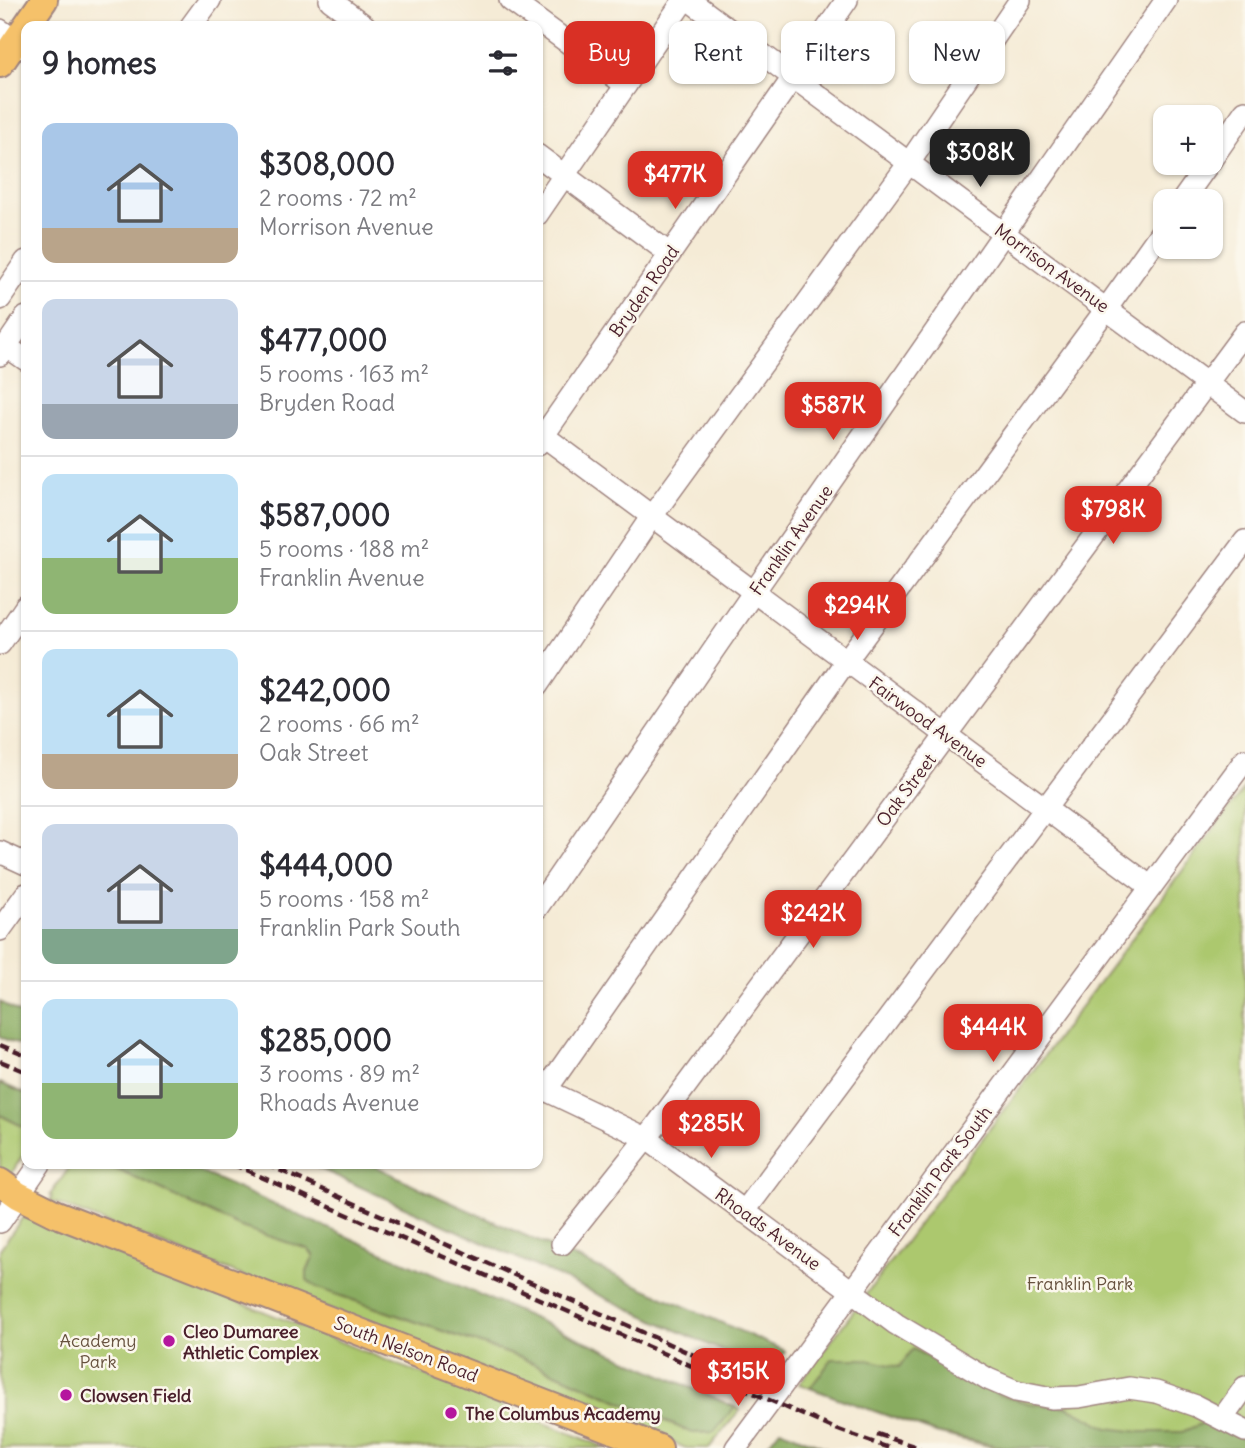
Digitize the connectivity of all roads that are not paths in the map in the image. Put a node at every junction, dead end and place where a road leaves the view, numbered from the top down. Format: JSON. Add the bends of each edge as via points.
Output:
{"nodes":[{"id":1,"x":44,"y":0,"type":"edge"},
{"id":2,"x":210,"y":0,"type":"edge"},
{"id":3,"x":330,"y":0,"type":"edge"},
{"id":4,"x":510,"y":0,"type":"edge"},
{"id":5,"x":687,"y":0,"type":"edge"},
{"id":6,"x":847,"y":0,"type":"edge"},
{"id":7,"x":1020,"y":0,"type":"edge"},
{"id":8,"x":1166,"y":0,"type":"edge"},
{"id":9,"x":28,"y":21,"type":"edge"},
{"id":10,"x":195,"y":21,"type":"edge"},
{"id":11,"x":358,"y":21,"type":"edge"},
{"id":12,"x":539,"y":21,"type":"edge"},
{"id":13,"x":833,"y":21,"type":"edge"},
{"id":14,"x":543,"y":24,"type":"edge"},
{"id":15,"x":14,"y":40,"type":"edge"},
{"id":16,"x":0,"y":64,"type":"edge"},
{"id":17,"x":781,"y":68,"type":"edge"},
{"id":18,"x":789,"y":84,"type":"edge"},
{"id":19,"x":803,"y":84,"type":"edge"},
{"id":20,"x":626,"y":85,"type":"junction"},
{"id":21,"x":1245,"y":111,"type":"edge"},
{"id":22,"x":1223,"y":142,"type":"edge"},
{"id":23,"x":543,"y":160,"type":"edge"},
{"id":24,"x":909,"y":163,"type":"junction"},
{"id":25,"x":565,"y":176,"type":"junction"},
{"id":26,"x":543,"y":207,"type":"edge"},
{"id":27,"x":1004,"y":233,"type":"junction"},
{"id":28,"x":1153,"y":243,"type":"edge"},
{"id":29,"x":670,"y":254,"type":"junction"},
{"id":30,"x":21,"y":268,"type":"edge"},
{"id":31,"x":0,"y":299,"type":"edge"},
{"id":32,"x":1107,"y":308,"type":"junction"},
{"id":33,"x":21,"y":324,"type":"edge"},
{"id":34,"x":1245,"y":332,"type":"edge"},
{"id":35,"x":3,"y":350,"type":"edge"},
{"id":36,"x":21,"y":358,"type":"edge"},
{"id":37,"x":1208,"y":384,"type":"junction"},
{"id":38,"x":1245,"y":412,"type":"edge"},
{"id":39,"x":543,"y":431,"type":"edge"},
{"id":40,"x":543,"y":440,"type":"edge"},
{"id":41,"x":652,"y":516,"type":"junction"},
{"id":42,"x":1245,"y":541,"type":"edge"},
{"id":43,"x":754,"y":592,"type":"junction"},
{"id":44,"x":21,"y":613,"type":"edge"},
{"id":45,"x":0,"y":644,"type":"edge"},
{"id":46,"x":846,"y":661,"type":"junction"},
{"id":47,"x":543,"y":677,"type":"edge"},
{"id":48,"x":947,"y":735,"type":"junction"},
{"id":49,"x":1245,"y":760,"type":"edge"},
{"id":50,"x":1047,"y":809,"type":"junction"},
{"id":51,"x":0,"y":852,"type":"edge"},
{"id":52,"x":21,"y":862,"type":"edge"},
{"id":53,"x":1151,"y":887,"type":"junction"},
{"id":54,"x":543,"y":899,"type":"edge"},
{"id":55,"x":21,"y":901,"type":"edge"},
{"id":56,"x":0,"y":930,"type":"edge"},
{"id":57,"x":543,"y":1085,"type":"edge"},
{"id":58,"x":543,"y":1089,"type":"edge"},
{"id":59,"x":646,"y":1138,"type":"junction"},
{"id":60,"x":34,"y":1169,"type":"edge"},
{"id":61,"x":9,"y":1189,"type":"edge"},
{"id":62,"x":744,"y":1212,"type":"junction"},
{"id":63,"x":0,"y":1222,"type":"edge"},
{"id":64,"x":562,"y":1244,"type":"dead end"},
{"id":65,"x":851,"y":1291,"type":"junction"},
{"id":66,"x":1245,"y":1387,"type":"edge"},
{"id":67,"x":1222,"y":1419,"type":"junction"},
{"id":68,"x":1245,"y":1431,"type":"edge"},
{"id":69,"x":659,"y":1448,"type":"edge"},
{"id":70,"x":736,"y":1448,"type":"edge"}],
"edges":[{"from":1,"to":9,"type":"main road"},
{"from":2,"to":10,"type":"street"},
{"from":3,"to":11,"type":"street"},
{"from":4,"to":12,"type":"street"},
{"from":5,"to":17,"type":"street","name":"Morrison Avenue"},
{"from":5,"to":20,"type":"street"},
{"from":6,"to":13,"type":"street","name":"Bryden Road"},
{"from":7,"to":24,"type":"street"},
{"from":8,"to":27,"type":"street","name":"Franklin Avenue"},
{"from":14,"to":20,"type":"street"},
{"from":15,"to":16,"type":"main road"},
{"from":18,"to":29,"type":"street","name":"Bryden Road"},
{"from":19,"to":24,"type":"street","name":"Morrison Avenue"},
{"from":20,"to":25,"type":"street"},
{"from":21,"to":22,"type":"street"},
{"from":23,"to":25,"type":"street"},
{"from":24,"to":27,"type":"street","name":"Morrison Avenue"},
{"from":24,"to":41,"type":"street"},
{"from":25,"to":26,"type":"street"},
{"from":25,"to":29,"type":"street"},
{"from":27,"to":32,"type":"street","name":"Morrison Avenue"},
{"from":27,"to":43,"type":"street","name":"Franklin Avenue"},
{"from":28,"to":32,"type":"street"},
{"from":29,"to":39,"type":"street","name":"Bryden Road"},
{"from":30,"to":31,"type":"street"},
{"from":32,"to":37,"type":"street","name":"Morrison Avenue"},
{"from":32,"to":46,"type":"street"},
{"from":33,"to":35,"type":"street"},
{"from":34,"to":37,"type":"street","name":"Oak Street"},
{"from":35,"to":36,"type":"street"},
{"from":37,"to":38,"type":"street","name":"Morrison Avenue"},
{"from":37,"to":48,"type":"street","name":"Oak Street"},
{"from":40,"to":41,"type":"street","name":"Fairwood Avenue"},
{"from":41,"to":43,"type":"street","name":"Fairwood Avenue"},
{"from":41,"to":47,"type":"street"},
{"from":42,"to":50,"type":"street"},
{"from":43,"to":46,"type":"street","name":"Fairwood Avenue"},
{"from":43,"to":54,"type":"street","name":"Franklin Avenue"},
{"from":44,"to":45,"type":"street"},
{"from":46,"to":48,"type":"street","name":"Fairwood Avenue"},
{"from":46,"to":57,"type":"street"},
{"from":48,"to":50,"type":"street","name":"Fairwood Avenue"},
{"from":48,"to":59,"type":"street","name":"Oak Street"},
{"from":49,"to":53,"type":"street","name":"Franklin Park South"},
{"from":50,"to":53,"type":"street","name":"Fairwood Avenue"},
{"from":50,"to":62,"type":"street"},
{"from":51,"to":52,"type":"street"},
{"from":53,"to":65,"type":"street","name":"Franklin Park South"},
{"from":55,"to":56,"type":"street"},
{"from":58,"to":59,"type":"street","name":"Rhoads Avenue"},
{"from":59,"to":62,"type":"street","name":"Rhoads Avenue"},
{"from":59,"to":64,"type":"street","name":"Oak Street"},
{"from":60,"to":61,"type":"street"},
{"from":61,"to":63,"type":"street"},
{"from":61,"to":69,"type":"main road","name":"South Nelson Road","via":[[54,1213]]},
{"from":62,"to":65,"type":"street","name":"Rhoads Avenue"},
{"from":65,"to":67,"type":"street","name":"Rhoads Avenue","via":[[956,1362],[1016,1391],[1065,1398],[1129,1388],[1167,1395]]},
{"from":65,"to":70,"type":"street","name":"Franklin Park South"},
{"from":66,"to":67,"type":"street"},
{"from":67,"to":68,"type":"street","name":"Rhoads Avenue"}]}
